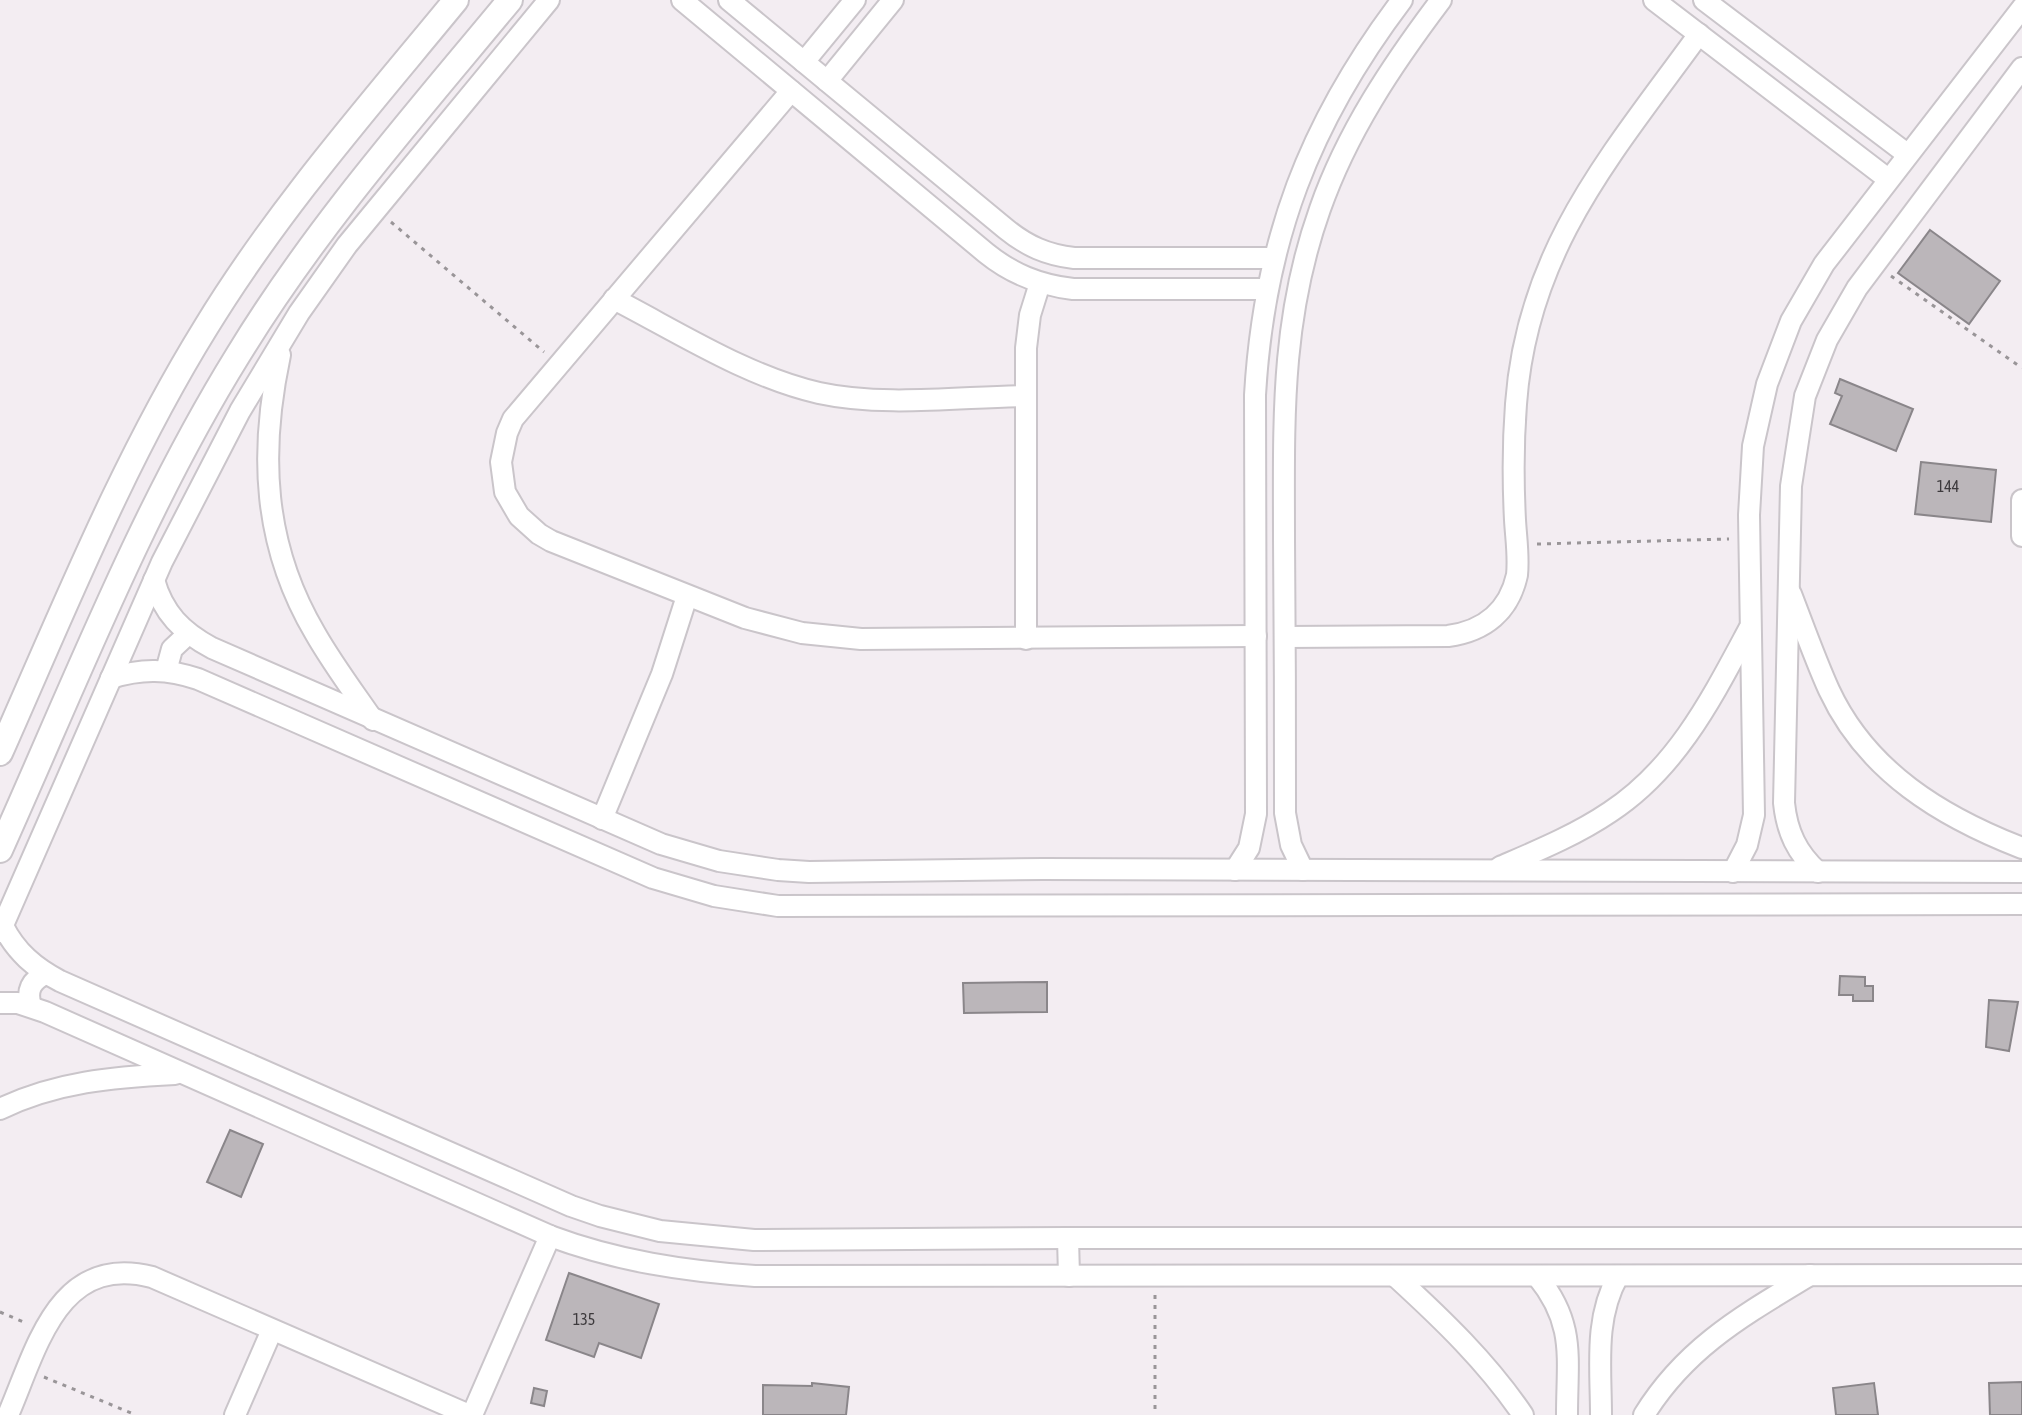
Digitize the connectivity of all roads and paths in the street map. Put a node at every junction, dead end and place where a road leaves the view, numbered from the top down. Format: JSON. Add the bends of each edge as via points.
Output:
{"nodes":[{"id":1,"x":456,"y":0,"type":"edge"},
{"id":2,"x":510,"y":0,"type":"edge"},
{"id":3,"x":549,"y":0,"type":"edge"},
{"id":4,"x":682,"y":0,"type":"edge"},
{"id":5,"x":729,"y":0,"type":"edge"},
{"id":6,"x":855,"y":0,"type":"edge"},
{"id":7,"x":893,"y":0,"type":"edge"},
{"id":8,"x":1402,"y":0,"type":"edge"},
{"id":9,"x":1441,"y":0,"type":"edge"},
{"id":10,"x":1654,"y":0,"type":"edge"},
{"id":11,"x":1704,"y":0,"type":"edge"},
{"id":12,"x":1728,"y":7,"type":"edge"},
{"id":13,"x":2022,"y":8,"type":"edge"},
{"id":14,"x":1699,"y":34,"type":"junction"},
{"id":15,"x":804,"y":62,"type":"junction"},
{"id":16,"x":2022,"y":68,"type":"edge"},
{"id":17,"x":1801,"y":74,"type":"junction"},
{"id":18,"x":827,"y":81,"type":"junction"},
{"id":19,"x":791,"y":91,"type":"junction"},
{"id":20,"x":1783,"y":99,"type":"junction"},
{"id":21,"x":901,"y":141,"type":"junction"},
{"id":22,"x":1907,"y":154,"type":"junction"},
{"id":23,"x":1304,"y":164,"type":"junction"},
{"id":24,"x":881,"y":165,"type":"junction"},
{"id":25,"x":1332,"y":177,"type":"junction"},
{"id":26,"x":1888,"y":179,"type":"junction"},
{"id":27,"x":376,"y":209,"type":"junction"},
{"id":28,"x":1274,"y":258,"type":"junction"},
{"id":29,"x":1875,"y":264,"type":"junction"},
{"id":30,"x":1040,"y":283,"type":"junction"},
{"id":31,"x":1267,"y":289,"type":"junction"},
{"id":32,"x":614,"y":299,"type":"junction"},
{"id":33,"x":284,"y":338,"type":"junction"},
{"id":34,"x":558,"y":364,"type":"junction"},
{"id":35,"x":2022,"y":368,"type":"edge"},
{"id":36,"x":1026,"y":396,"type":"junction"},
{"id":37,"x":2022,"y":500,"type":"edge"},
{"id":38,"x":2022,"y":536,"type":"edge"},
{"id":39,"x":1749,"y":539,"type":"junction"},
{"id":40,"x":1517,"y":544,"type":"junction"},
{"id":41,"x":154,"y":580,"type":"junction"},
{"id":42,"x":1787,"y":584,"type":"junction"},
{"id":43,"x":687,"y":596,"type":"junction"},
{"id":44,"x":1751,"y":625,"type":"junction"},
{"id":45,"x":188,"y":634,"type":"junction"},
{"id":46,"x":1256,"y":636,"type":"junction"},
{"id":47,"x":1285,"y":637,"type":"junction"},
{"id":48,"x":1026,"y":639,"type":"junction"},
{"id":49,"x":166,"y":671,"type":"junction"},
{"id":50,"x":111,"y":678,"type":"junction"},
{"id":51,"x":373,"y":720,"type":"junction"},
{"id":52,"x":0,"y":753,"type":"edge"},
{"id":53,"x":1754,"y":815,"type":"junction"},
{"id":54,"x":1785,"y":816,"type":"junction"},
{"id":55,"x":602,"y":819,"type":"junction"},
{"id":56,"x":1287,"y":829,"type":"junction"},
{"id":57,"x":1254,"y":831,"type":"junction"},
{"id":58,"x":2022,"y":848,"type":"edge"},
{"id":59,"x":0,"y":850,"type":"edge"},
{"id":60,"x":1043,"y":869,"type":"junction"},
{"id":61,"x":1235,"y":870,"type":"junction"},
{"id":62,"x":1303,"y":870,"type":"junction"},
{"id":63,"x":1492,"y":871,"type":"junction"},
{"id":64,"x":1733,"y":872,"type":"junction"},
{"id":65,"x":1818,"y":872,"type":"junction"},
{"id":66,"x":2022,"y":872,"type":"edge"},
{"id":67,"x":2022,"y":904,"type":"edge"},
{"id":68,"x":1045,"y":906,"type":"junction"},
{"id":69,"x":1,"y":929,"type":"edge"},
{"id":70,"x":46,"y":974,"type":"junction"},
{"id":71,"x":0,"y":1003,"type":"edge"},
{"id":72,"x":31,"y":1006,"type":"junction"},
{"id":73,"x":181,"y":1074,"type":"junction"},
{"id":74,"x":0,"y":1109,"type":"edge"},
{"id":75,"x":550,"y":1236,"type":"junction"},
{"id":76,"x":1068,"y":1238,"type":"junction"},
{"id":77,"x":2022,"y":1238,"type":"edge"},
{"id":78,"x":1810,"y":1275,"type":"junction"},
{"id":79,"x":2022,"y":1275,"type":"edge"},
{"id":80,"x":1069,"y":1276,"type":"junction"},
{"id":81,"x":1155,"y":1276,"type":"junction"},
{"id":82,"x":1395,"y":1276,"type":"junction"},
{"id":83,"x":1537,"y":1276,"type":"junction"},
{"id":84,"x":1618,"y":1276,"type":"junction"},
{"id":85,"x":0,"y":1312,"type":"edge"},
{"id":86,"x":1565,"y":1323,"type":"junction"},
{"id":87,"x":1601,"y":1325,"type":"junction"},
{"id":88,"x":272,"y":1330,"type":"junction"},
{"id":89,"x":45,"y":1331,"type":"junction"},
{"id":90,"x":27,"y":1371,"type":"junction"},
{"id":91,"x":8,"y":1415,"type":"edge"},
{"id":92,"x":136,"y":1415,"type":"edge"},
{"id":93,"x":235,"y":1415,"type":"edge"},
{"id":94,"x":470,"y":1415,"type":"edge"},
{"id":95,"x":1155,"y":1415,"type":"edge"},
{"id":96,"x":1523,"y":1415,"type":"edge"},
{"id":97,"x":1567,"y":1415,"type":"edge"},
{"id":98,"x":1601,"y":1415,"type":"edge"},
{"id":99,"x":1644,"y":1415,"type":"edge"}],
"edges":[{"from":1,"to":52,"type":"main road","via":[[294,199],[205,328],[130,465]]},
{"from":2,"to":59,"type":"main road","via":[[346,199],[238,355],[142,533]]},
{"from":3,"to":27,"type":"street"},
{"from":4,"to":19,"type":"street"},
{"from":5,"to":15,"type":"street"},
{"from":6,"to":15,"type":"street"},
{"from":7,"to":18,"type":"street"},
{"from":8,"to":23,"type":"street","via":[[1357,63]]},
{"from":9,"to":25,"type":"street","via":[[1383,80]]},
{"from":10,"to":14,"type":"street"},
{"from":11,"to":12,"type":"street"},
{"from":12,"to":17,"type":"street"},
{"from":13,"to":22,"type":"street"},
{"from":14,"to":20,"type":"street"},
{"from":14,"to":40,"type":"street","via":[[1596,174],[1545,271],[1517,392]]},
{"from":15,"to":18,"type":"street"},
{"from":16,"to":29,"type":"street"},
{"from":17,"to":20,"type":"street"},
{"from":17,"to":22,"type":"street"},
{"from":18,"to":21,"type":"street"},
{"from":19,"to":24,"type":"street"},
{"from":19,"to":32,"type":"street"},
{"from":20,"to":26,"type":"street"},
{"from":21,"to":24,"type":"street"},
{"from":21,"to":28,"type":"street","via":[[1017,238],[1044,252],[1074,258]]},
{"from":22,"to":26,"type":"street"},
{"from":23,"to":25,"type":"street"},
{"from":23,"to":28,"type":"street"},
{"from":24,"to":30,"type":"street","via":[[1000,264]]},
{"from":25,"to":47,"type":"street","via":[[1309,240],[1286,360]]},
{"from":26,"to":39,"type":"street","via":[[1824,264],[1778,351],[1753,446]]},
{"from":27,"to":33,"type":"street"},
{"from":27,"to":34,"type":"path"},
{"from":28,"to":31,"type":"street"},
{"from":29,"to":35,"type":"path"},
{"from":29,"to":42,"type":"street","via":[[1827,340],[1805,396],[1791,486]]},
{"from":30,"to":31,"type":"street","via":[[1073,289]]},
{"from":30,"to":36,"type":"street","via":[[1027,331]]},
{"from":31,"to":46,"type":"street","via":[[1255,395]]},
{"from":32,"to":34,"type":"street"},
{"from":32,"to":36,"type":"street","via":[[755,372],[820,393],[866,399]]},
{"from":33,"to":41,"type":"street","via":[[213,460]]},
{"from":33,"to":51,"type":"street","via":[[269,425],[272,522],[301,607]]},
{"from":34,"to":43,"type":"street","via":[[507,433],[501,462],[511,504],[528,526],[551,541]]},
{"from":36,"to":48,"type":"street"},
{"from":37,"to":38,"type":"street"},
{"from":39,"to":40,"type":"path"},
{"from":39,"to":44,"type":"street"},
{"from":40,"to":47,"type":"street","via":[[1517,575],[1509,598],[1494,618],[1473,631],[1448,636]]},
{"from":41,"to":45,"type":"street","via":[[164,606]]},
{"from":41,"to":50,"type":"street"},
{"from":42,"to":54,"type":"street"},
{"from":42,"to":58,"type":"street","via":[[1830,691],[1871,752],[1942,812]]},
{"from":43,"to":48,"type":"street","via":[[773,627],[831,637]]},
{"from":43,"to":55,"type":"street","via":[[662,674]]},
{"from":44,"to":53,"type":"street"},
{"from":44,"to":63,"type":"street","via":[[1702,715],[1653,776],[1609,813]]},
{"from":45,"to":49,"type":"street","via":[[172,649]]},
{"from":45,"to":51,"type":"street"},
{"from":46,"to":48,"type":"street"},
{"from":46,"to":57,"type":"street"},
{"from":47,"to":56,"type":"street"},
{"from":49,"to":50,"type":"street"},
{"from":49,"to":68,"type":"street","via":[[198,679],[683,888],[746,902],[811,908]]},
{"from":50,"to":69,"type":"street"},
{"from":51,"to":55,"type":"street"},
{"from":53,"to":54,"type":"street","via":[[1769,824]]},
{"from":53,"to":64,"type":"street"},
{"from":54,"to":65,"type":"street","via":[[1799,852]]},
{"from":55,"to":60,"type":"street","via":[[689,854],[778,870]]},
{"from":56,"to":57,"type":"street","via":[[1267,836]]},
{"from":56,"to":62,"type":"street"},
{"from":57,"to":61,"type":"street"},
{"from":60,"to":61,"type":"street"},
{"from":60,"to":68,"type":"street"},
{"from":61,"to":62,"type":"street"},
{"from":62,"to":63,"type":"street"},
{"from":63,"to":64,"type":"street"},
{"from":64,"to":65,"type":"street"},
{"from":65,"to":66,"type":"street"},
{"from":67,"to":68,"type":"street"},
{"from":69,"to":70,"type":"street"},
{"from":70,"to":72,"type":"street","via":[[30,988]]},
{"from":70,"to":76,"type":"street","via":[[544,1194],[630,1224],[754,1240]]},
{"from":71,"to":72,"type":"street"},
{"from":72,"to":73,"type":"street"},
{"from":73,"to":74,"type":"street","via":[[87,1080]]},
{"from":73,"to":75,"type":"street"},
{"from":75,"to":80,"type":"street","via":[[638,1263],[715,1273]]},
{"from":75,"to":94,"type":"street"},
{"from":76,"to":77,"type":"street"},
{"from":76,"to":80,"type":"street"},
{"from":78,"to":79,"type":"street"},
{"from":78,"to":84,"type":"street"},
{"from":78,"to":99,"type":"street","via":[[1703,1344]]},
{"from":80,"to":81,"type":"street"},
{"from":81,"to":82,"type":"street"},
{"from":81,"to":95,"type":"path"},
{"from":82,"to":83,"type":"street"},
{"from":82,"to":96,"type":"street","via":[[1459,1336]]},
{"from":83,"to":84,"type":"street"},
{"from":83,"to":86,"type":"street"},
{"from":84,"to":87,"type":"street"},
{"from":85,"to":89,"type":"path"},
{"from":86,"to":87,"type":"street"},
{"from":86,"to":97,"type":"street"},
{"from":87,"to":98,"type":"street"},
{"from":88,"to":89,"type":"street","via":[[152,1277],[127,1273],[101,1276],[76,1288]]},
{"from":88,"to":93,"type":"street"},
{"from":88,"to":94,"type":"street"},
{"from":89,"to":90,"type":"street"},
{"from":90,"to":91,"type":"street"},
{"from":90,"to":92,"type":"path"}]}
